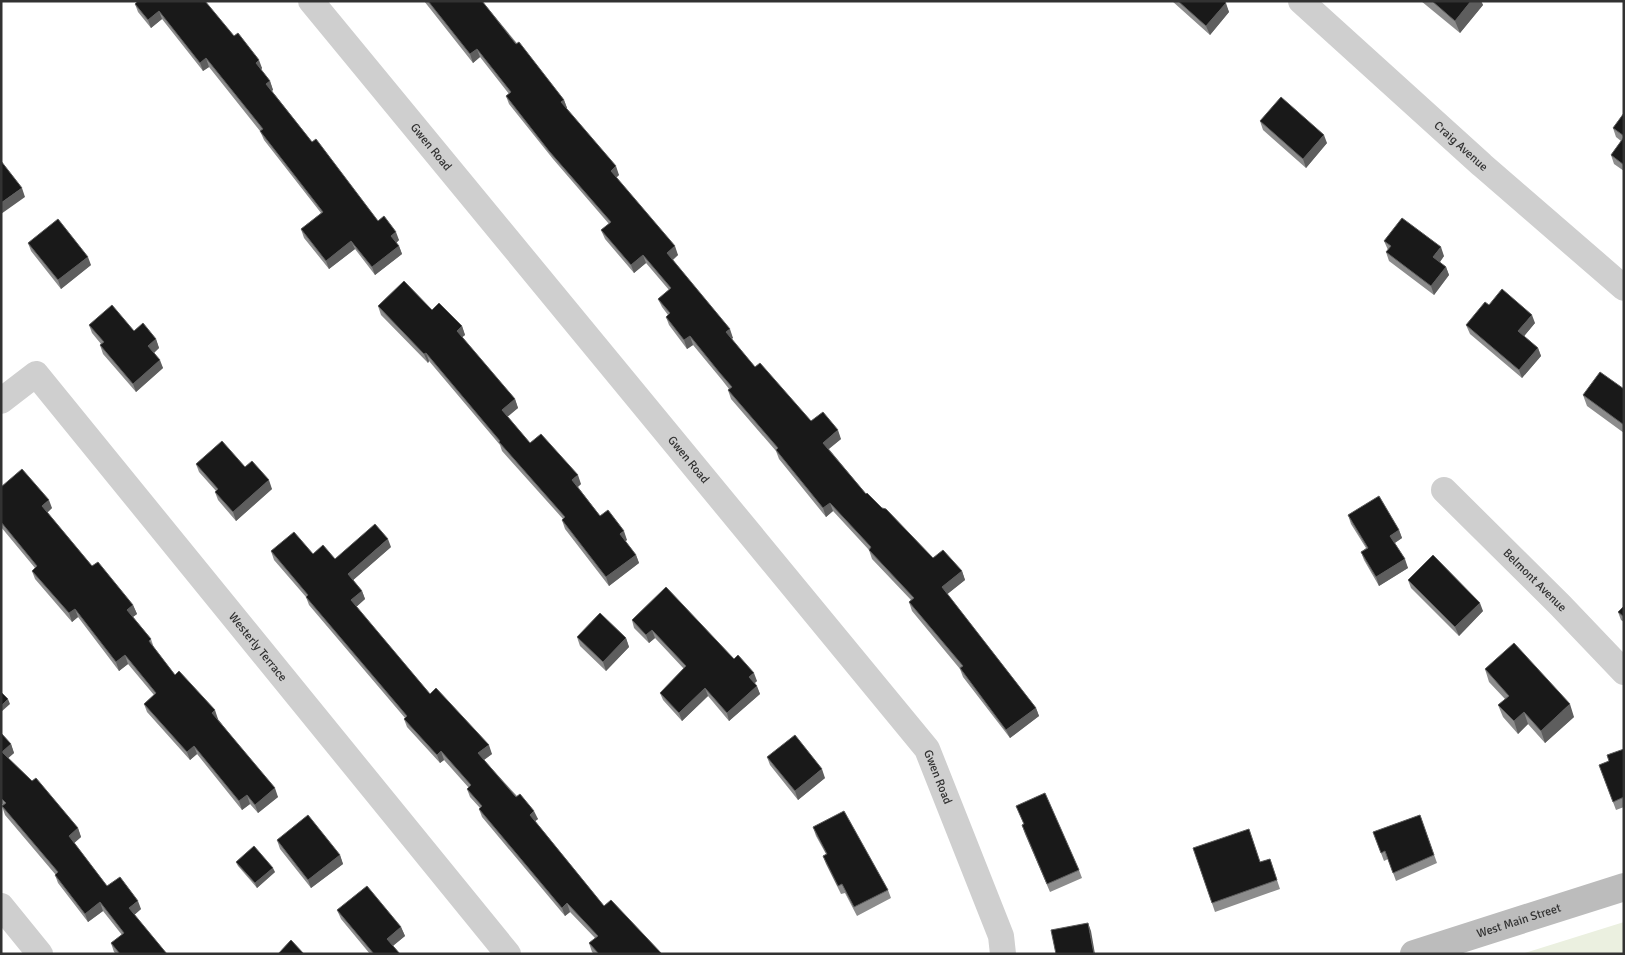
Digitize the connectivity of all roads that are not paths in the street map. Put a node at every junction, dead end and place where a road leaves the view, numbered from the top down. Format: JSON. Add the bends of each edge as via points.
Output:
{"nodes":[{"id":1,"x":311,"y":1,"type":"edge"},
{"id":2,"x":1301,"y":1,"type":"edge"},
{"id":3,"x":1624,"y":288,"type":"edge"},
{"id":4,"x":1,"y":401,"type":"edge"},
{"id":5,"x":1444,"y":490,"type":"dead end"},
{"id":6,"x":1624,"y":672,"type":"edge"},
{"id":7,"x":1624,"y":887,"type":"edge"},
{"id":8,"x":1,"y":906,"type":"edge"},
{"id":9,"x":40,"y":954,"type":"edge"},
{"id":10,"x":508,"y":954,"type":"edge"},
{"id":11,"x":1003,"y":954,"type":"edge"},
{"id":12,"x":1414,"y":954,"type":"edge"}],
"edges":[{"from":1,"to":11,"type":"street","name":"Gwen Road","via":[[926,749],[1001,936]]},
{"from":2,"to":3,"type":"street","name":"Craig Avenue"},
{"from":4,"to":10,"type":"street","name":"Westerly Terrace","via":[[36,374]]},
{"from":5,"to":6,"type":"street","name":"Belmont Avenue"},
{"from":7,"to":12,"type":"main road","name":"West Main Street"},
{"from":8,"to":9,"type":"street"}]}
